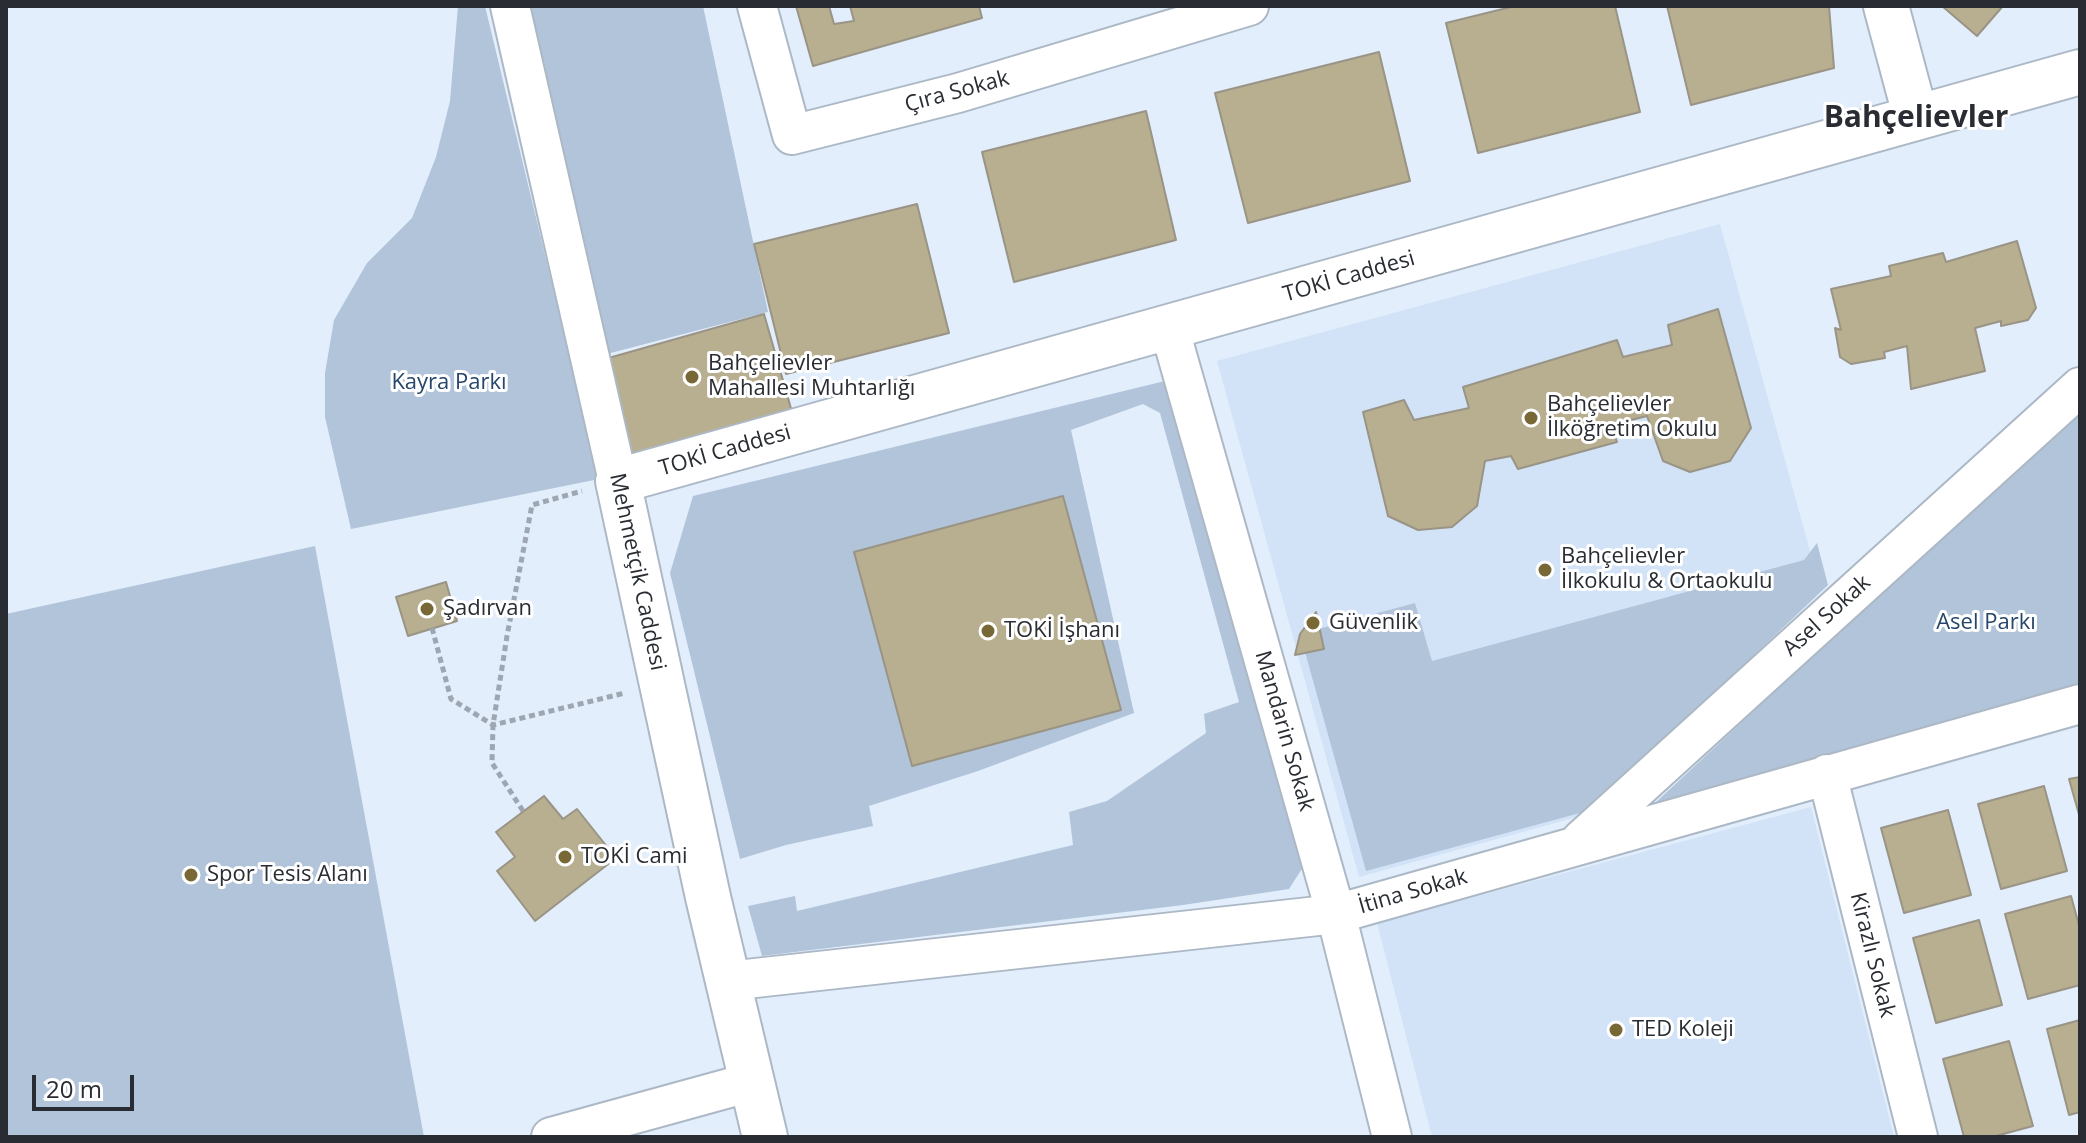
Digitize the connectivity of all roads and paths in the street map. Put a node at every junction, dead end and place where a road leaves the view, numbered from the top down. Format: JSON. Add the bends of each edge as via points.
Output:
{"nodes":[{"id":1,"x":510,"y":6,"type":"edge"},
{"id":2,"x":757,"y":6,"type":"edge"},
{"id":3,"x":1249,"y":6,"type":"edge"},
{"id":4,"x":1886,"y":6,"type":"edge"},
{"id":5,"x":2080,"y":72,"type":"edge"},
{"id":6,"x":1916,"y":118,"type":"junction"},
{"id":7,"x":1169,"y":327,"type":"junction"},
{"id":8,"x":2080,"y":387,"type":"edge"},
{"id":9,"x":618,"y":481,"type":"junction"},
{"id":10,"x":432,"y":628,"type":"dead end"},
{"id":11,"x":634,"y":690,"type":"dead end"},
{"id":12,"x":2080,"y":704,"type":"edge"},
{"id":13,"x":493,"y":725,"type":"junction"},
{"id":14,"x":1827,"y":774,"type":"junction"},
{"id":15,"x":523,"y":811,"type":"dead end"},
{"id":16,"x":1575,"y":846,"type":"junction"},
{"id":17,"x":1336,"y":914,"type":"junction"},
{"id":18,"x":728,"y":981,"type":"junction"},
{"id":19,"x":751,"y":1082,"type":"junction"},
{"id":20,"x":551,"y":1137,"type":"edge"},
{"id":21,"x":765,"y":1137,"type":"edge"},
{"id":22,"x":1392,"y":1137,"type":"edge"},
{"id":23,"x":1918,"y":1137,"type":"edge"}],
"edges":[{"from":1,"to":9,"type":"street","name":"Mehmetçik Caddesi"},
{"from":2,"to":3,"type":"street","name":"Çıra Sokak","via":[[792,135],[958,93]]},
{"from":4,"to":6,"type":"main road"},
{"from":5,"to":6,"type":"main road","name":"TOKİ Caddesi"},
{"from":6,"to":7,"type":"main road","name":"TOKİ Caddesi"},
{"from":7,"to":9,"type":"main road","name":"TOKİ Caddesi"},
{"from":7,"to":17,"type":"street","name":"Mandarin Sokak"},
{"from":8,"to":16,"type":"street","name":"Asel Sokak"},
{"from":9,"to":13,"type":"path","via":[[532,505]]},
{"from":9,"to":18,"type":"main road","name":"Mehmetçik Caddesi"},
{"from":10,"to":13,"type":"path","via":[[451,699]]},
{"from":11,"to":13,"type":"path"},
{"from":12,"to":14,"type":"street","name":"İtina Sokak"},
{"from":13,"to":15,"type":"path","via":[[492,763]]},
{"from":14,"to":16,"type":"street","name":"İtina Sokak"},
{"from":14,"to":23,"type":"street","name":"Kirazlı Sokak"},
{"from":16,"to":17,"type":"street","name":"İtina Sokak"},
{"from":17,"to":18,"type":"street","name":"İtina Sokak"},
{"from":17,"to":22,"type":"street","name":"Mandarin Sokak"},
{"from":18,"to":19,"type":"main road","name":"Mehmetçik Caddesi"},
{"from":19,"to":20,"type":"street"},
{"from":19,"to":21,"type":"main road","name":"Mehmetçik Caddesi"}]}
